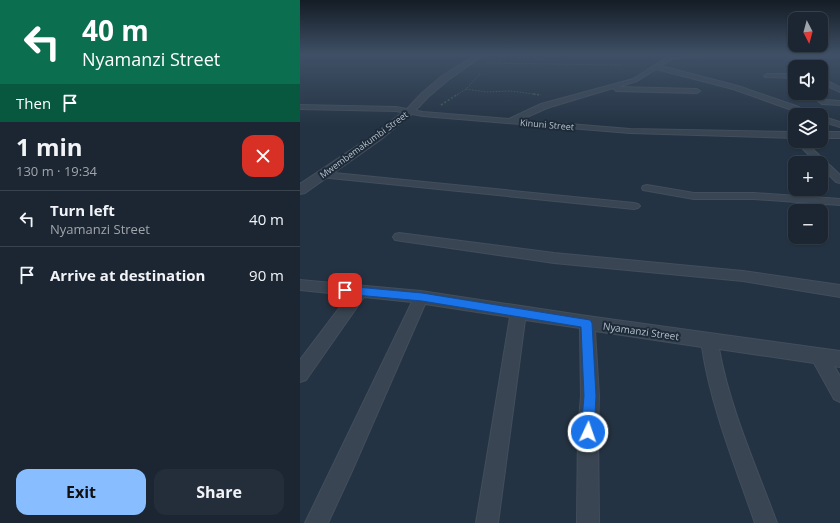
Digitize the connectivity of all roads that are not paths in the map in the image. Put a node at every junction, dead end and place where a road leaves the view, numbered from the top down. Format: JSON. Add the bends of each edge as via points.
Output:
{"nodes":[{"id":1,"x":445,"y":78,"type":"edge"},
{"id":2,"x":637,"y":78,"type":"edge"},
{"id":3,"x":709,"y":78,"type":"edge"},
{"id":4,"x":828,"y":83,"type":"edge"},
{"id":5,"x":608,"y":88,"type":"junction"},
{"id":6,"x":839,"y":88,"type":"edge"},
{"id":7,"x":697,"y":91,"type":"dead end"},
{"id":8,"x":822,"y":100,"type":"edge"},
{"id":9,"x":840,"y":103,"type":"edge"},
{"id":10,"x":300,"y":107,"type":"edge"},
{"id":11,"x":794,"y":108,"type":"edge"},
{"id":12,"x":410,"y":111,"type":"junction"},
{"id":13,"x":828,"y":121,"type":"edge"},
{"id":14,"x":509,"y":122,"type":"junction"},
{"id":15,"x":840,"y":125,"type":"edge"},
{"id":16,"x":828,"y":135,"type":"edge"},
{"id":17,"x":840,"y":135,"type":"edge"},
{"id":18,"x":788,"y":137,"type":"edge"},
{"id":19,"x":807,"y":148,"type":"edge"},
{"id":20,"x":324,"y":174,"type":"junction"},
{"id":21,"x":840,"y":180,"type":"edge"},
{"id":22,"x":647,"y":188,"type":"dead end"},
{"id":23,"x":300,"y":190,"type":"edge"},
{"id":24,"x":840,"y":202,"type":"edge"},
{"id":25,"x":634,"y":206,"type":"dead end"},
{"id":26,"x":399,"y":237,"type":"dead end"},
{"id":27,"x":300,"y":286,"type":"edge"},
{"id":28,"x":840,"y":291,"type":"edge"},
{"id":29,"x":360,"y":292,"type":"junction"},
{"id":30,"x":422,"y":297,"type":"junction"},
{"id":31,"x":518,"y":313,"type":"junction"},
{"id":32,"x":586,"y":323,"type":"junction"},
{"id":33,"x":709,"y":340,"type":"junction"},
{"id":34,"x":818,"y":355,"type":"junction"},
{"id":35,"x":840,"y":359,"type":"edge"},
{"id":36,"x":300,"y":374,"type":"edge"},
{"id":37,"x":840,"y":393,"type":"edge"},
{"id":38,"x":316,"y":523,"type":"edge"},
{"id":39,"x":487,"y":523,"type":"edge"},
{"id":40,"x":588,"y":523,"type":"edge"},
{"id":41,"x":766,"y":523,"type":"edge"}],
"edges":[{"from":1,"to":12,"type":"street","name":"Mwembemakumbi Street"},
{"from":2,"to":5,"type":"street"},
{"from":3,"to":11,"type":"street"},
{"from":4,"to":6,"type":"street"},
{"from":5,"to":7,"type":"street"},
{"from":5,"to":14,"type":"street","via":[[544,106]]},
{"from":8,"to":9,"type":"street"},
{"from":10,"to":12,"type":"street","name":"Kinuni Street"},
{"from":12,"to":14,"type":"street","name":"Kinuni Street"},
{"from":12,"to":20,"type":"street","name":"Mwembemakumbi Street"},
{"from":13,"to":15,"type":"street"},
{"from":14,"to":18,"type":"street","name":"Kinuni Street","via":[[638,131]]},
{"from":16,"to":17,"type":"street"},
{"from":19,"to":21,"type":"street"},
{"from":20,"to":23,"type":"street","name":"Mwembemakumbi Street"},
{"from":20,"to":25,"type":"street"},
{"from":22,"to":24,"type":"street","via":[[694,196],[754,196]]},
{"from":26,"to":28,"type":"street","via":[[554,258],[743,276]]},
{"from":27,"to":29,"type":"street","name":"Nyamanzi Street"},
{"from":29,"to":30,"type":"street","name":"Nyamanzi Street"},
{"from":29,"to":36,"type":"street"},
{"from":30,"to":31,"type":"street","name":"Nyamanzi Street"},
{"from":30,"to":38,"type":"street"},
{"from":31,"to":32,"type":"street","name":"Nyamanzi Street"},
{"from":31,"to":39,"type":"street"},
{"from":32,"to":33,"type":"street","name":"Nyamanzi Street"},
{"from":32,"to":40,"type":"street","via":[[590,396]]},
{"from":33,"to":34,"type":"street","name":"Nyamanzi Street"},
{"from":33,"to":41,"type":"street","via":[[715,376],[724,405]]},
{"from":34,"to":35,"type":"street","name":"Nyamanzi Street"},
{"from":34,"to":37,"type":"street"}]}
